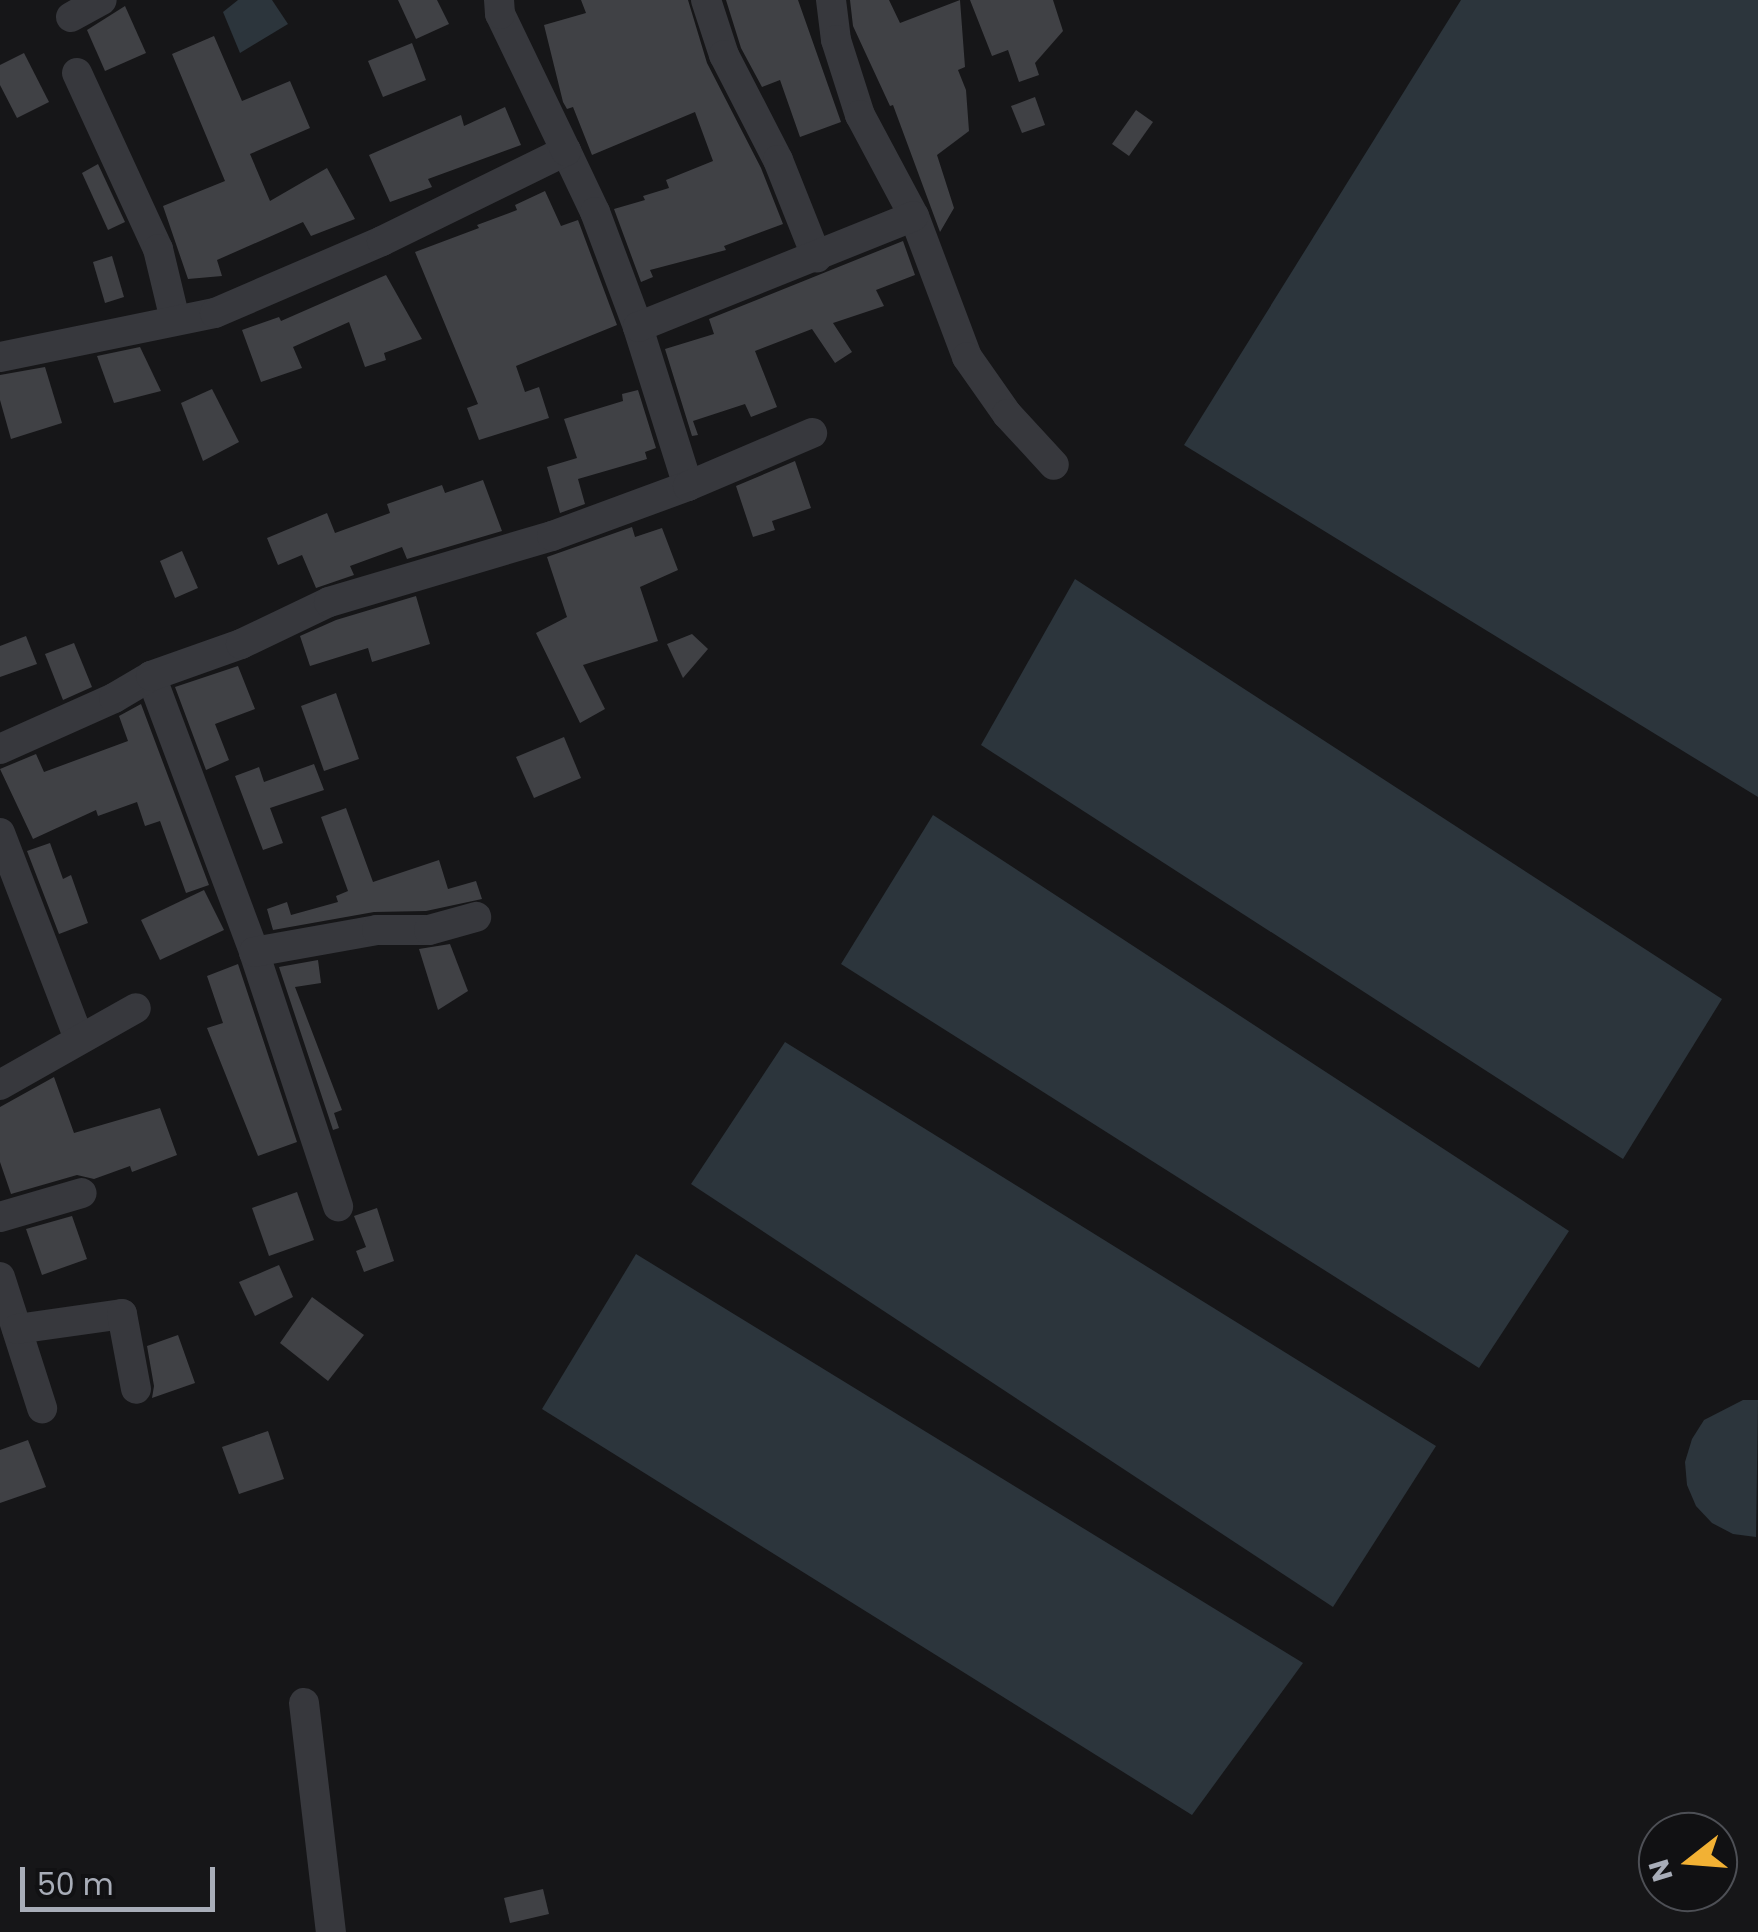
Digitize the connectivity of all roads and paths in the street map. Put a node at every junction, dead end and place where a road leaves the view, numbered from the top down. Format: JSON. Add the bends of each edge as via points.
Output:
{"nodes":[{"id":1,"x":102,"y":0,"type":"edge"},
{"id":2,"x":498,"y":0,"type":"edge"},
{"id":3,"x":706,"y":0,"type":"edge"},
{"id":4,"x":831,"y":0,"type":"edge"},
{"id":5,"x":72,"y":17,"type":"dead end"},
{"id":6,"x":77,"y":73,"type":"dead end"},
{"id":7,"x":566,"y":152,"type":"junction"},
{"id":8,"x":914,"y":216,"type":"junction"},
{"id":9,"x":816,"y":258,"type":"junction"},
{"id":10,"x":175,"y":320,"type":"junction"},
{"id":11,"x":638,"y":327,"type":"junction"},
{"id":12,"x":0,"y":356,"type":"edge"},
{"id":13,"x":812,"y":433,"type":"dead end"},
{"id":14,"x":1054,"y":465,"type":"dead end"},
{"id":15,"x":688,"y":486,"type":"junction"},
{"id":16,"x":151,"y":676,"type":"junction"},
{"id":17,"x":0,"y":748,"type":"edge"},
{"id":18,"x":0,"y":834,"type":"edge"},
{"id":19,"x":476,"y":917,"type":"dead end"},
{"id":20,"x":254,"y":952,"type":"junction"},
{"id":21,"x":136,"y":1008,"type":"dead end"},
{"id":22,"x":78,"y":1038,"type":"junction"},
{"id":23,"x":0,"y":1085,"type":"edge"},
{"id":24,"x":82,"y":1193,"type":"dead end"},
{"id":25,"x":338,"y":1206,"type":"dead end"},
{"id":26,"x":0,"y":1217,"type":"edge"},
{"id":27,"x":0,"y":1276,"type":"edge"},
{"id":28,"x":17,"y":1329,"type":"junction"},
{"id":29,"x":136,"y":1389,"type":"dead end"},
{"id":30,"x":42,"y":1408,"type":"dead end"},
{"id":31,"x":304,"y":1703,"type":"dead end"},
{"id":32,"x":330,"y":1932,"type":"edge"}],
"edges":[{"from":1,"to":5,"type":"street"},
{"from":2,"to":7,"type":"street"},
{"from":3,"to":9,"type":"street","via":[[724,55],[778,160]]},
{"from":4,"to":8,"type":"street","via":[[836,40],[860,114]]},
{"from":6,"to":10,"type":"street","via":[[158,249]]},
{"from":7,"to":10,"type":"street","via":[[278,290]]},
{"from":7,"to":11,"type":"street"},
{"from":8,"to":9,"type":"street"},
{"from":8,"to":14,"type":"street","via":[[968,357]]},
{"from":9,"to":11,"type":"street"},
{"from":10,"to":12,"type":"street"},
{"from":11,"to":15,"type":"street"},
{"from":13,"to":15,"type":"street"},
{"from":15,"to":16,"type":"street","via":[[456,567],[330,602]]},
{"from":16,"to":17,"type":"street"},
{"from":16,"to":20,"type":"street"},
{"from":18,"to":22,"type":"street"},
{"from":19,"to":20,"type":"street","via":[[429,930],[377,930]]},
{"from":20,"to":25,"type":"street"},
{"from":21,"to":22,"type":"street"},
{"from":22,"to":23,"type":"street"},
{"from":24,"to":26,"type":"street"},
{"from":27,"to":28,"type":"street"},
{"from":28,"to":29,"type":"street","via":[[122,1314]]},
{"from":28,"to":30,"type":"street"},
{"from":31,"to":32,"type":"street"}]}
